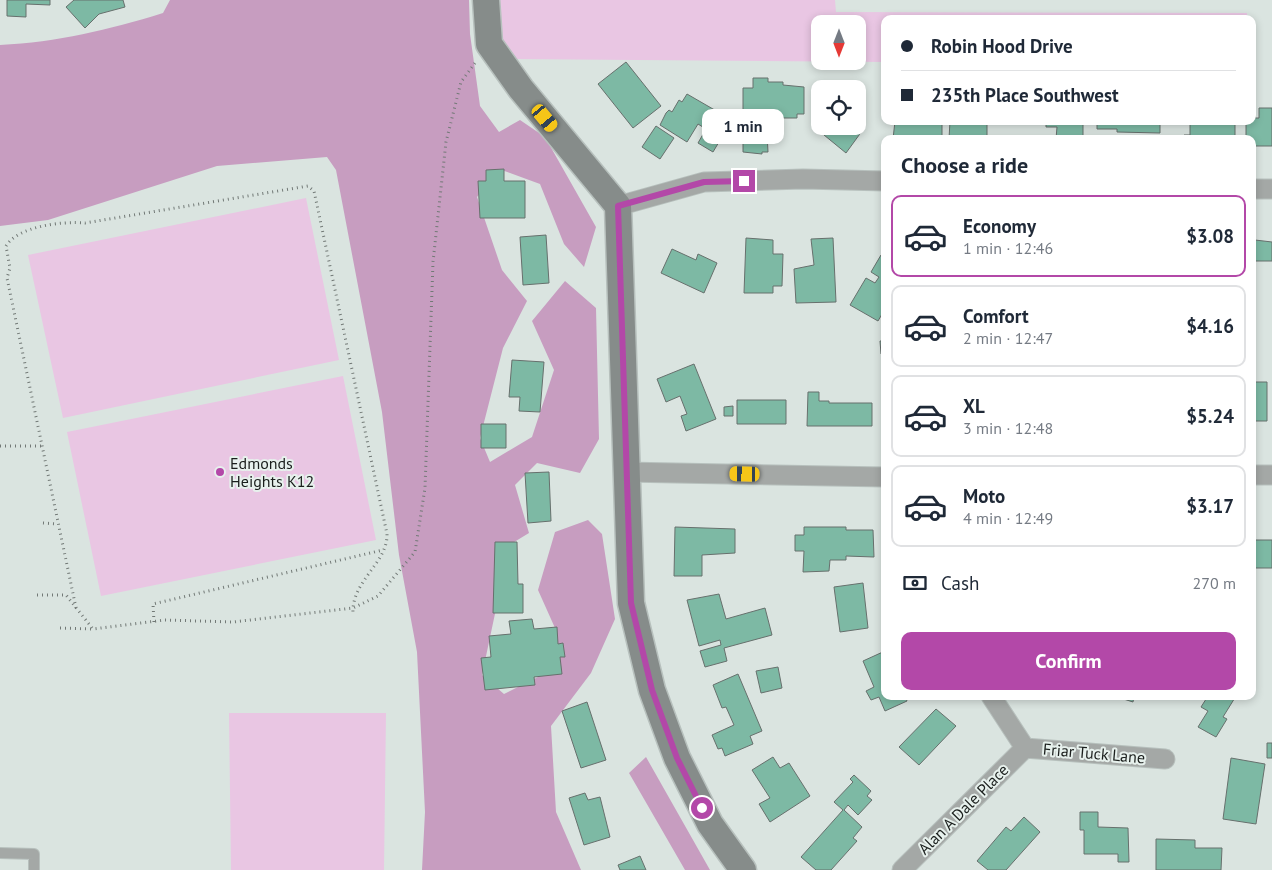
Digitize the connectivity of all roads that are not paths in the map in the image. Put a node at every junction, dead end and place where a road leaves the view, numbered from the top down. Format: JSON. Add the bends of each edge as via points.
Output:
{"nodes":[{"id":1,"x":486,"y":0,"type":"edge"},
{"id":2,"x":881,"y":181,"type":"edge"},
{"id":3,"x":1256,"y":189,"type":"edge"},
{"id":4,"x":1272,"y":189,"type":"edge"},
{"id":5,"x":618,"y":206,"type":"junction"},
{"id":6,"x":625,"y":472,"type":"junction"},
{"id":7,"x":1256,"y":475,"type":"edge"},
{"id":8,"x":1272,"y":475,"type":"edge"},
{"id":9,"x":881,"y":476,"type":"edge"},
{"id":10,"x":994,"y":700,"type":"edge"},
{"id":11,"x":1024,"y":748,"type":"junction"},
{"id":12,"x":1165,"y":759,"type":"dead end"},
{"id":13,"x":0,"y":853,"type":"edge"},
{"id":14,"x":34,"y":870,"type":"edge"},
{"id":15,"x":743,"y":870,"type":"edge"},
{"id":16,"x":902,"y":870,"type":"edge"}],
"edges":[{"from":1,"to":5,"type":"street","via":[[489,44],[521,89]]},
{"from":2,"to":5,"type":"street","via":[[704,182]]},
{"from":3,"to":4,"type":"street"},
{"from":5,"to":6,"type":"street"},
{"from":6,"to":9,"type":"street"},
{"from":6,"to":15,"type":"street","via":[[631,603],[652,690],[677,758],[710,824]]},
{"from":7,"to":8,"type":"street"},
{"from":10,"to":11,"type":"street","name":"Friar Tuck Lane"},
{"from":11,"to":12,"type":"street","name":"Friar Tuck Lane"},
{"from":11,"to":16,"type":"street","name":"Alan A Dale Place"},
{"from":13,"to":14,"type":"lane","via":[[34,854]]}]}
